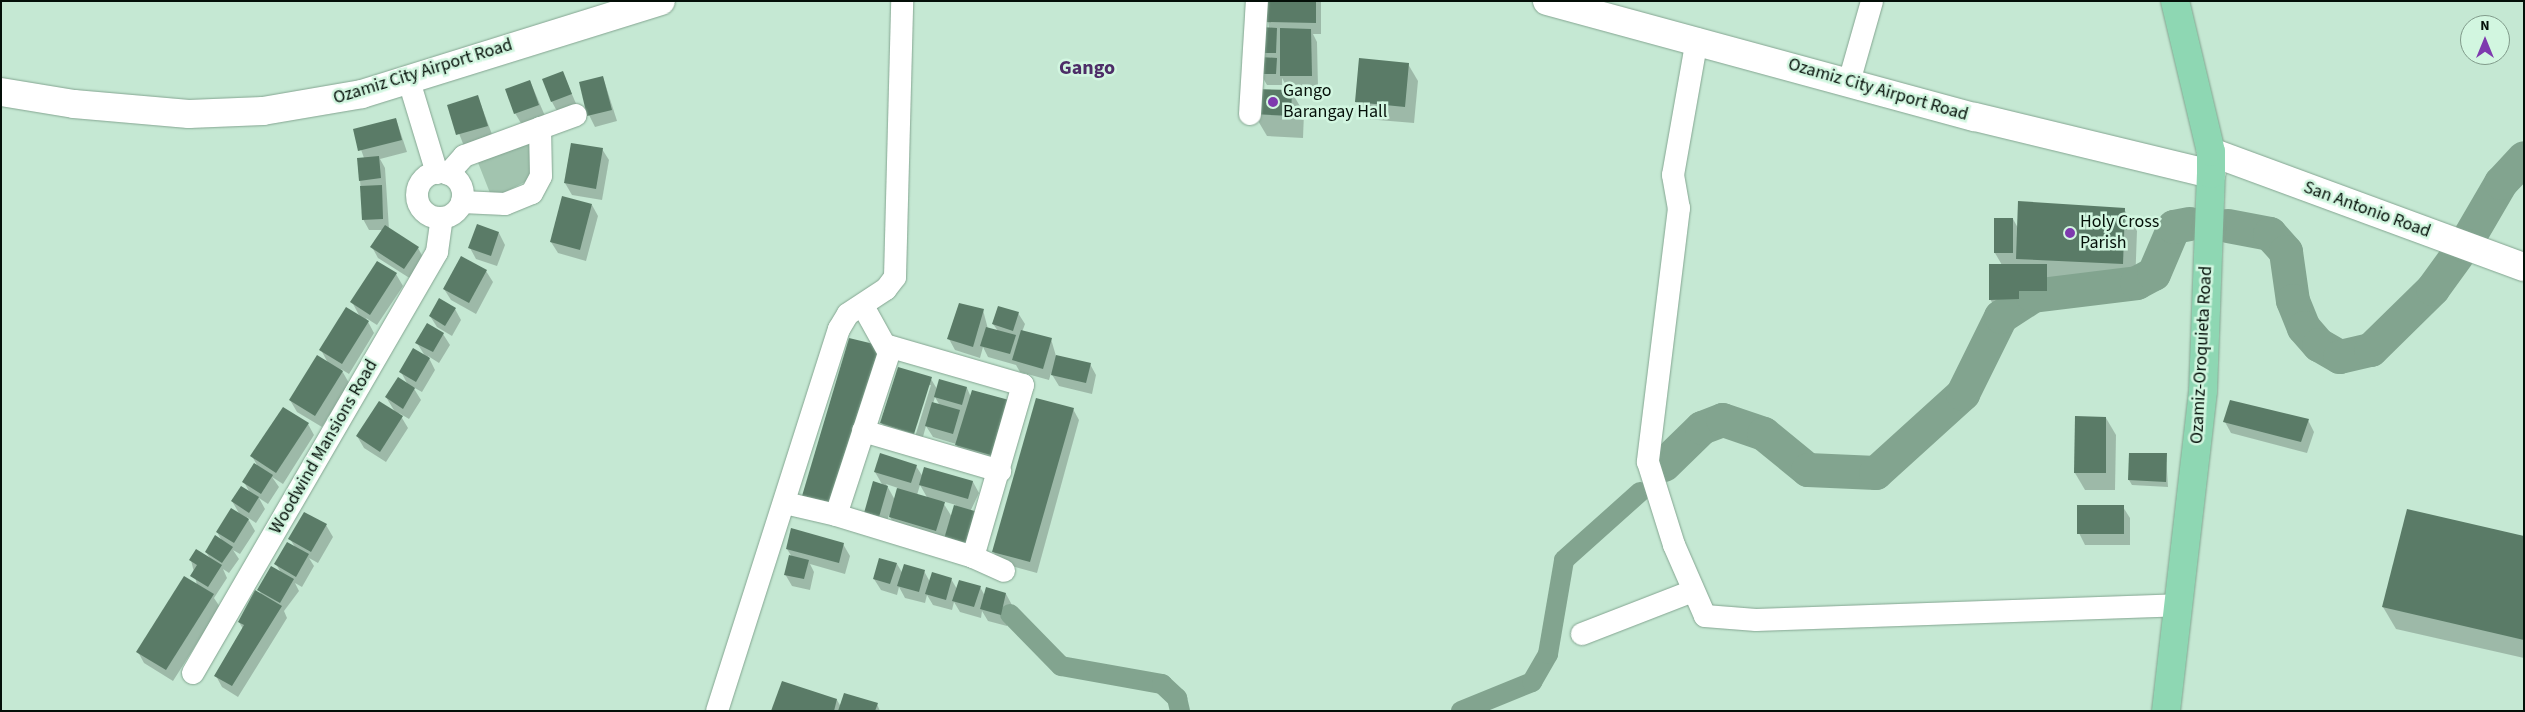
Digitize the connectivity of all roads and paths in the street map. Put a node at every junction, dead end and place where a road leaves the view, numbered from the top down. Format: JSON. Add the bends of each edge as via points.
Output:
{"nodes":[{"id":1,"x":661,"y":1,"type":"edge"},
{"id":2,"x":902,"y":1,"type":"edge"},
{"id":3,"x":1257,"y":1,"type":"edge"},
{"id":4,"x":1547,"y":1,"type":"edge"},
{"id":5,"x":1872,"y":1,"type":"edge"},
{"id":6,"x":2175,"y":1,"type":"edge"},
{"id":7,"x":1696,"y":40,"type":"junction"},
{"id":8,"x":408,"y":81,"type":"junction"},
{"id":9,"x":1849,"y":82,"type":"junction"},
{"id":10,"x":1,"y":92,"type":"edge"},
{"id":11,"x":1250,"y":114,"type":"dead end"},
{"id":12,"x":576,"y":115,"type":"dead end"},
{"id":13,"x":540,"y":128,"type":"junction"},
{"id":14,"x":2211,"y":163,"type":"junction"},
{"id":15,"x":443,"y":174,"type":"junction"},
{"id":16,"x":462,"y":202,"type":"junction"},
{"id":17,"x":442,"y":218,"type":"junction"},
{"id":18,"x":2524,"y":267,"type":"edge"},
{"id":19,"x":863,"y":306,"type":"junction"},
{"id":20,"x":888,"y":346,"type":"junction"},
{"id":21,"x":863,"y":431,"type":"junction"},
{"id":22,"x":1000,"y":472,"type":"junction"},
{"id":23,"x":785,"y":504,"type":"junction"},
{"id":24,"x":836,"y":515,"type":"junction"},
{"id":25,"x":973,"y":557,"type":"junction"},
{"id":26,"x":1004,"y":570,"type":"dead end"},
{"id":27,"x":1693,"y":592,"type":"junction"},
{"id":28,"x":2178,"y":605,"type":"junction"},
{"id":29,"x":1582,"y":634,"type":"dead end"},
{"id":30,"x":193,"y":673,"type":"dead end"},
{"id":31,"x":717,"y":711,"type":"edge"},
{"id":32,"x":2166,"y":711,"type":"edge"}],
"edges":[{"from":1,"to":8,"type":"main road","name":"Ozamiz City Airport Road","via":[[584,22]]},
{"from":2,"to":19,"type":"street","via":[[896,277]]},
{"from":3,"to":11,"type":"street"},
{"from":4,"to":7,"type":"main road","name":"Ozamiz City Airport Road"},
{"from":5,"to":9,"type":"street"},
{"from":6,"to":14,"type":"main road","name":"Ozamiz-Oroquieta Road"},
{"from":7,"to":9,"type":"main road","name":"Ozamiz City Airport Road"},
{"from":7,"to":27,"type":"street","via":[[1673,175],[1679,208],[1648,462]]},
{"from":8,"to":10,"type":"main road","name":"Ozamiz City Airport Road","via":[[317,103],[189,114],[74,104]]},
{"from":8,"to":15,"type":"street"},
{"from":9,"to":14,"type":"main road","name":"Ozamiz City Airport Road"},
{"from":12,"to":13,"type":"street"},
{"from":13,"to":15,"type":"street","via":[[464,156]]},
{"from":13,"to":16,"type":"street","via":[[541,176],[532,193],[505,204]]},
{"from":14,"to":18,"type":"main road","name":"San Antonio Road"},
{"from":14,"to":28,"type":"main road","name":"Ozamiz-Oroquieta Road","via":[[2203,391]]},
{"from":15,"to":16,"type":"street","via":[[460,186]]},
{"from":15,"to":17,"type":"street","via":[[425,178],[417,194],[424,212]]},
{"from":16,"to":17,"type":"street","via":[[454,213]]},
{"from":17,"to":30,"type":"street","name":"Woodwind Mansions Road","via":[[437,252]]},
{"from":19,"to":20,"type":"street"},
{"from":19,"to":23,"type":"street","via":[[848,314],[839,329]]},
{"from":20,"to":21,"type":"street"},
{"from":20,"to":22,"type":"street","via":[[1023,385]]},
{"from":21,"to":22,"type":"street"},
{"from":21,"to":24,"type":"street"},
{"from":22,"to":25,"type":"street"},
{"from":23,"to":24,"type":"street"},
{"from":23,"to":31,"type":"street"},
{"from":24,"to":25,"type":"street"},
{"from":25,"to":26,"type":"street"},
{"from":27,"to":28,"type":"street","via":[[1705,616],[1712,619]]},
{"from":27,"to":29,"type":"street"},
{"from":28,"to":32,"type":"main road","name":"Ozamiz-Oroquieta Road"}]}
